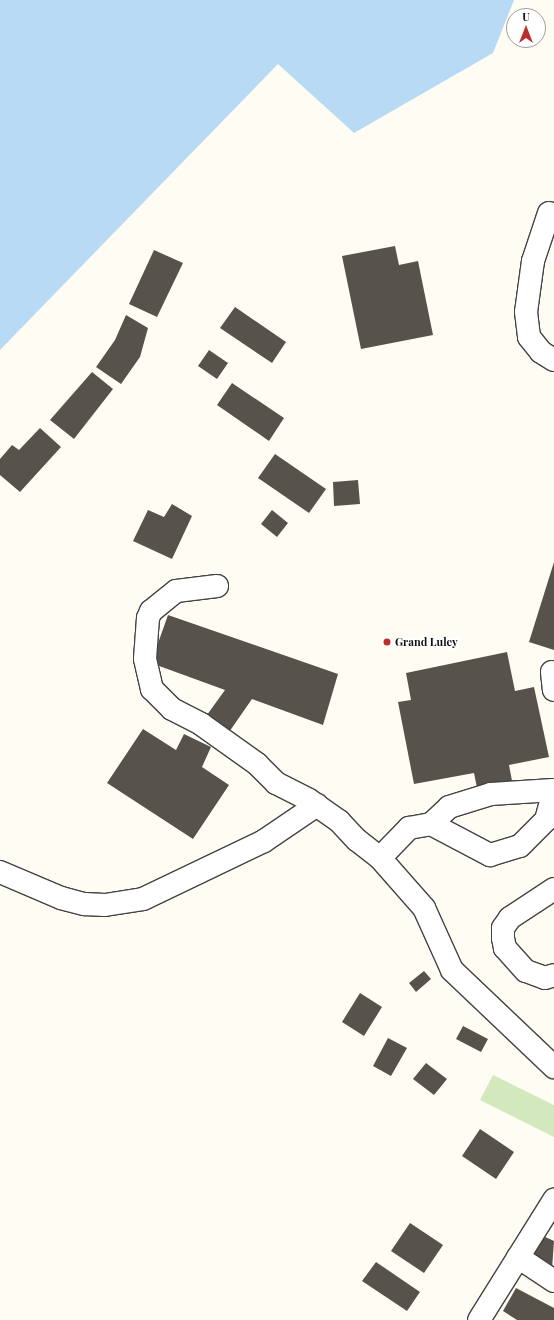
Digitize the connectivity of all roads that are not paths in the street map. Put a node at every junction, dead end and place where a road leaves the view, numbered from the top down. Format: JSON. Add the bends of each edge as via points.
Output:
{"nodes":[{"id":1,"x":548,"y":213,"type":"dead end"},
{"id":2,"x":554,"y":360,"type":"edge"},
{"id":3,"x":217,"y":586,"type":"dead end"},
{"id":4,"x":553,"y":790,"type":"edge"},
{"id":5,"x":317,"y":805,"type":"junction"},
{"id":6,"x":431,"y":824,"type":"junction"},
{"id":7,"x":380,"y":858,"type":"junction"},
{"id":8,"x":0,"y":872,"type":"edge"},
{"id":9,"x":554,"y":889,"type":"edge"},
{"id":10,"x":554,"y":975,"type":"edge"},
{"id":11,"x":554,"y":1066,"type":"edge"},
{"id":12,"x":554,"y":1200,"type":"edge"},
{"id":13,"x":518,"y":1258,"type":"junction"},
{"id":14,"x":554,"y":1281,"type":"edge"},
{"id":15,"x":479,"y":1320,"type":"edge"}],
"edges":[{"from":1,"to":2,"type":"street","via":[[533,261],[526,312],[529,337],[541,352]]},
{"from":3,"to":5,"type":"street","via":[[176,591],[151,611],[148,618],[145,659],[152,689],[172,709],[201,724],[257,764],[276,783]]},
{"from":4,"to":6,"type":"street","via":[[491,794],[449,807]]},
{"from":4,"to":6,"type":"street","via":[[546,820],[520,846],[490,855]]},
{"from":5,"to":7,"type":"street","via":[[340,821],[357,840]]},
{"from":5,"to":8,"type":"street","via":[[264,841],[143,899],[105,905],[84,904],[62,898]]},
{"from":6,"to":7,"type":"street","via":[[409,828]]},
{"from":7,"to":11,"type":"street","via":[[424,908],[452,970]]},
{"from":9,"to":10,"type":"street","via":[[510,918],[503,928],[505,948],[526,971],[545,978]]},
{"from":12,"to":13,"type":"street"},
{"from":13,"to":14,"type":"street"},
{"from":13,"to":15,"type":"street"}]}
